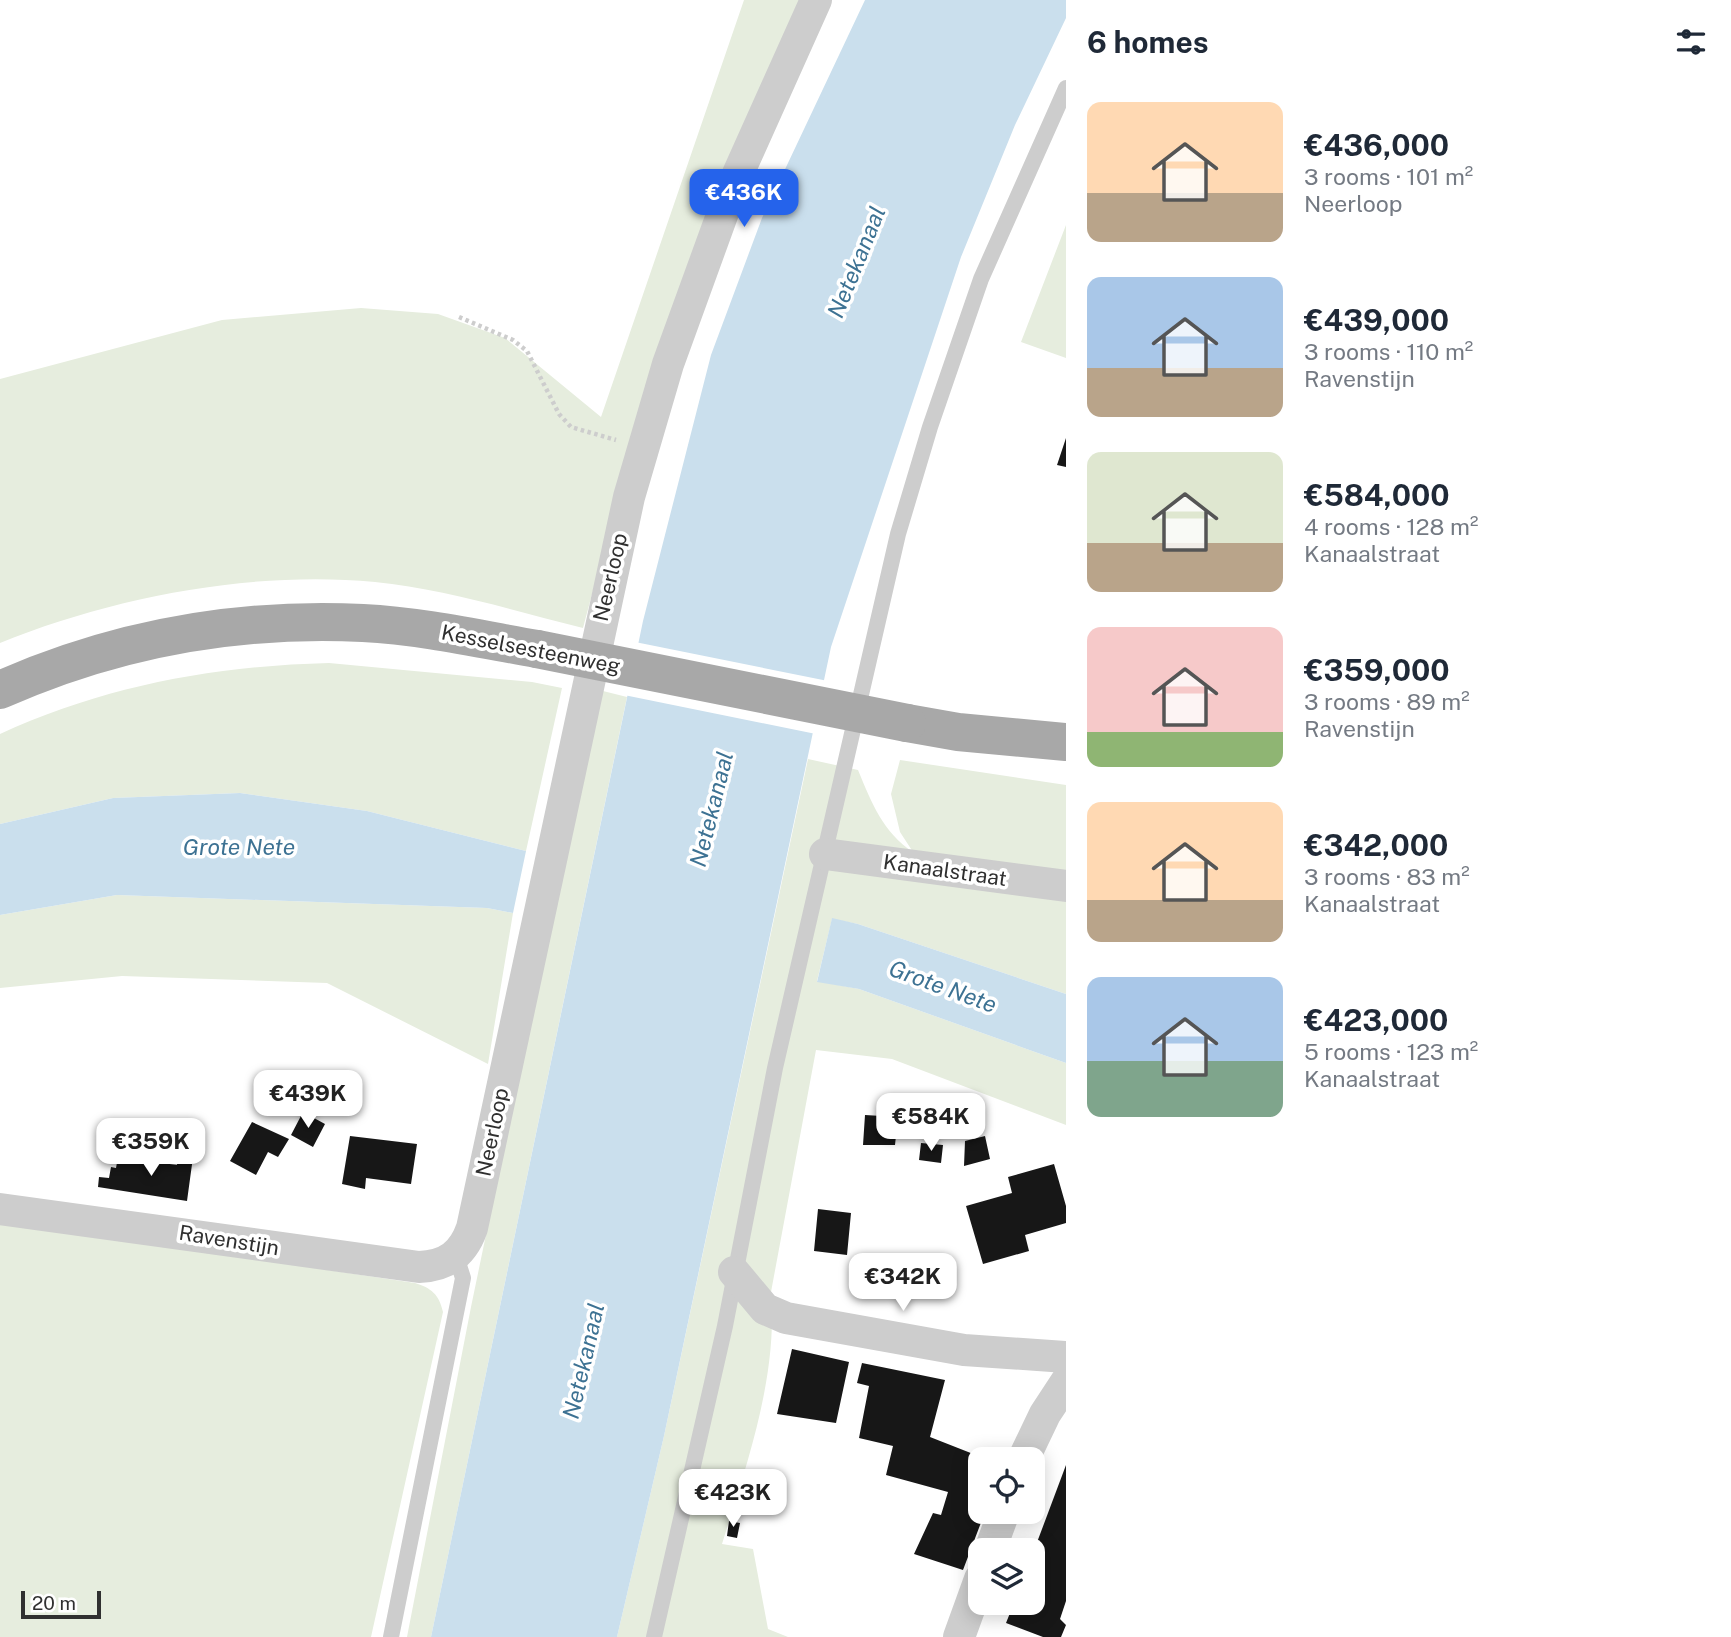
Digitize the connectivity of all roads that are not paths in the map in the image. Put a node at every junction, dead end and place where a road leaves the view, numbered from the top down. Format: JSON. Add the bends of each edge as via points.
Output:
{"nodes":[{"id":1,"x":816,"y":0,"type":"edge"},
{"id":2,"x":1066,"y":88,"type":"edge"},
{"id":3,"x":0,"y":690,"type":"edge"},
{"id":4,"x":1066,"y":742,"type":"edge"},
{"id":5,"x":825,"y":854,"type":"junction"},
{"id":6,"x":1066,"y":886,"type":"edge"},
{"id":7,"x":0,"y":1209,"type":"edge"},
{"id":8,"x":456,"y":1256,"type":"junction"},
{"id":9,"x":734,"y":1272,"type":"junction"},
{"id":10,"x":1066,"y":1357,"type":"edge"},
{"id":11,"x":1066,"y":1381,"type":"edge"},
{"id":12,"x":1029,"y":1447,"type":"edge"},
{"id":13,"x":968,"y":1612,"type":"edge"},
{"id":14,"x":391,"y":1637,"type":"edge"},
{"id":15,"x":654,"y":1637,"type":"edge"},
{"id":16,"x":959,"y":1637,"type":"edge"}],
"edges":[{"from":1,"to":8,"type":"street","name":"Neerloop","via":[[728,198],[668,364],[632,485],[472,1228]]},
{"from":2,"to":5,"type":"lane","via":[[981,279],[930,427],[871,639]]},
{"from":3,"to":4,"type":"main road","name":"Kesselsesteenweg","bridge":true,"via":[[140,641],[270,622],[364,623],[436,630],[958,732]]},
{"from":5,"to":6,"type":"street","name":"Kanaalstraat"},
{"from":5,"to":9,"type":"lane"},
{"from":7,"to":8,"type":"street","name":"Ravenstijn","via":[[419,1267]]},
{"from":8,"to":14,"type":"lane","via":[[463,1278]]},
{"from":9,"to":10,"type":"street","via":[[765,1309],[786,1318],[964,1350]]},
{"from":9,"to":15,"type":"lane"},
{"from":11,"to":12,"type":"street"},
{"from":13,"to":16,"type":"street"}]}
